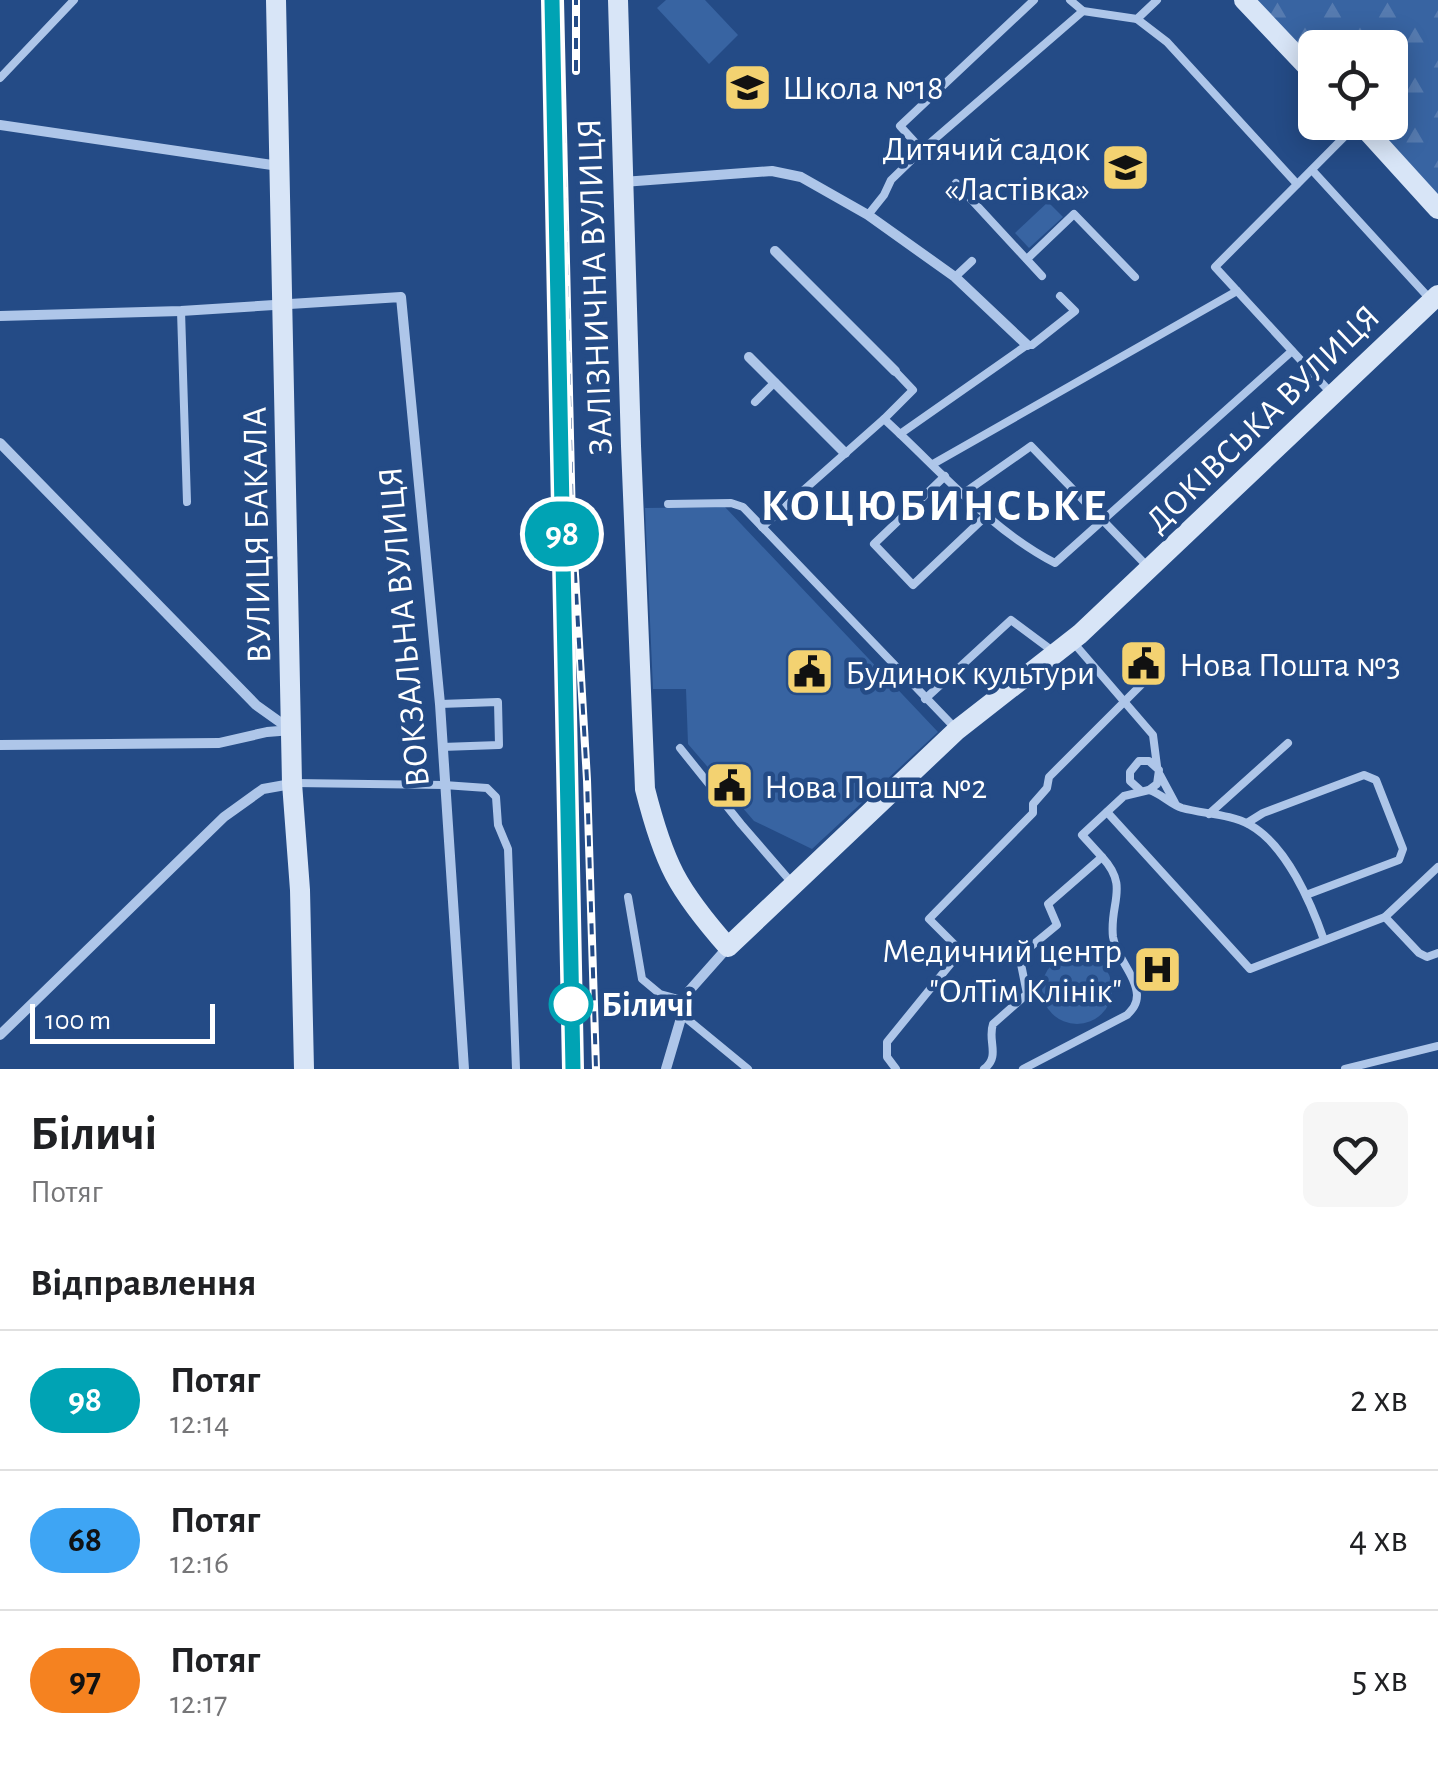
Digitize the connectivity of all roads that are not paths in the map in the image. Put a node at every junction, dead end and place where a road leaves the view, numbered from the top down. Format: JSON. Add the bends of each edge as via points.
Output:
{"nodes":[{"id":1,"x":74,"y":0,"type":"edge"},
{"id":2,"x":276,"y":0,"type":"edge"},
{"id":3,"x":618,"y":0,"type":"edge"},
{"id":4,"x":1034,"y":0,"type":"edge"},
{"id":5,"x":1070,"y":0,"type":"edge"},
{"id":6,"x":1244,"y":0,"type":"edge"},
{"id":7,"x":1152,"y":2,"type":"edge"},
{"id":8,"x":1083,"y":11,"type":"junction"},
{"id":9,"x":1137,"y":18,"type":"junction"},
{"id":10,"x":1298,"y":57,"type":"edge"},
{"id":11,"x":0,"y":78,"type":"edge"},
{"id":12,"x":0,"y":125,"type":"edge"},
{"id":13,"x":1341,"y":140,"type":"edge"},
{"id":14,"x":1375,"y":140,"type":"edge"},
{"id":15,"x":922,"y":150,"type":"junction"},
{"id":16,"x":279,"y":166,"type":"junction"},
{"id":17,"x":1312,"y":170,"type":"junction"},
{"id":18,"x":622,"y":182,"type":"junction"},
{"id":19,"x":956,"y":183,"type":"dead end"},
{"id":20,"x":1297,"y":184,"type":"junction"},
{"id":21,"x":1438,"y":209,"type":"edge"},
{"id":22,"x":868,"y":215,"type":"junction"},
{"id":23,"x":775,"y":251,"type":"dead end"},
{"id":24,"x":1027,"y":259,"type":"junction"},
{"id":25,"x":972,"y":260,"type":"dead end"},
{"id":26,"x":1042,"y":276,"type":"dead end"},
{"id":27,"x":955,"y":277,"type":"junction"},
{"id":28,"x":1135,"y":277,"type":"dead end"},
{"id":29,"x":1237,"y":292,"type":"junction"},
{"id":30,"x":1060,"y":296,"type":"dead end"},
{"id":31,"x":1435,"y":298,"type":"edge"},
{"id":32,"x":284,"y":306,"type":"junction"},
{"id":33,"x":181,"y":311,"type":"junction"},
{"id":34,"x":0,"y":316,"type":"edge"},
{"id":35,"x":1027,"y":345,"type":"junction"},
{"id":36,"x":1292,"y":352,"type":"junction"},
{"id":37,"x":748,"y":357,"type":"dead end"},
{"id":38,"x":894,"y":371,"type":"joint"},
{"id":39,"x":775,"y":382,"type":"junction"},
{"id":40,"x":1333,"y":396,"type":"junction"},
{"id":41,"x":755,"y":402,"type":"dead end"},
{"id":42,"x":884,"y":419,"type":"junction"},
{"id":43,"x":900,"y":434,"type":"junction"},
{"id":44,"x":0,"y":443,"type":"edge"},
{"id":45,"x":845,"y":453,"type":"junction"},
{"id":46,"x":933,"y":464,"type":"junction"},
{"id":47,"x":945,"y":476,"type":"junction"},
{"id":48,"x":964,"y":493,"type":"junction"},
{"id":49,"x":188,"y":502,"type":"dead end"},
{"id":50,"x":668,"y":504,"type":"dead end"},
{"id":51,"x":988,"y":515,"type":"junction"},
{"id":52,"x":1103,"y":522,"type":"junction"},
{"id":53,"x":762,"y":527,"type":"junction"},
{"id":54,"x":1150,"y":570,"type":"junction"},
{"id":55,"x":1064,"y":647,"type":"junction"},
{"id":56,"x":1160,"y":666,"type":"dead end"},
{"id":57,"x":925,"y":699,"type":"junction"},
{"id":58,"x":1124,"y":701,"type":"junction"},
{"id":59,"x":440,"y":704,"type":"junction"},
{"id":60,"x":292,"y":730,"type":"junction"},
{"id":61,"x":957,"y":730,"type":"junction"},
{"id":62,"x":1152,"y":736,"type":"junction"},
{"id":63,"x":1288,"y":742,"type":"dead end"},
{"id":64,"x":0,"y":745,"type":"edge"},
{"id":65,"x":442,"y":747,"type":"junction"},
{"id":66,"x":680,"y":748,"type":"dead end"},
{"id":67,"x":1139,"y":761,"type":"junction"},
{"id":68,"x":1158,"y":771,"type":"junction"},
{"id":69,"x":1129,"y":777,"type":"junction"},
{"id":70,"x":292,"y":784,"type":"junction"},
{"id":71,"x":444,"y":784,"type":"junction"},
{"id":72,"x":1144,"y":790,"type":"junction"},
{"id":73,"x":1124,"y":796,"type":"junction"},
{"id":74,"x":1177,"y":806,"type":"junction"},
{"id":75,"x":1108,"y":812,"type":"junction"},
{"id":76,"x":1209,"y":814,"type":"junction"},
{"id":77,"x":1247,"y":823,"type":"junction"},
{"id":78,"x":1102,"y":857,"type":"junction"},
{"id":79,"x":1438,"y":867,"type":"edge"},
{"id":80,"x":794,"y":884,"type":"junction"},
{"id":81,"x":1306,"y":895,"type":"junction"},
{"id":82,"x":628,"y":897,"type":"dead end"},
{"id":83,"x":1385,"y":918,"type":"junction"},
{"id":84,"x":1324,"y":940,"type":"junction"},
{"id":85,"x":728,"y":947,"type":"junction"},
{"id":86,"x":1438,"y":953,"type":"edge"},
{"id":87,"x":686,"y":1001,"type":"junction"},
{"id":88,"x":682,"y":1014,"type":"junction"},
{"id":89,"x":0,"y":1036,"type":"edge"},
{"id":90,"x":1438,"y":1046,"type":"edge"},
{"id":91,"x":304,"y":1069,"type":"edge"},
{"id":92,"x":464,"y":1069,"type":"edge"},
{"id":93,"x":516,"y":1069,"type":"edge"},
{"id":94,"x":666,"y":1069,"type":"edge"},
{"id":95,"x":748,"y":1069,"type":"edge"},
{"id":96,"x":896,"y":1069,"type":"edge"},
{"id":97,"x":984,"y":1069,"type":"edge"},
{"id":98,"x":1023,"y":1069,"type":"edge"},
{"id":99,"x":1346,"y":1069,"type":"edge"}],
"edges":[{"from":1,"to":11,"type":"lane"},
{"from":2,"to":16,"type":"street","name":"ВУЛИЦЯ БАКАЛА"},
{"from":3,"to":18,"type":"street","name":"ЗАЛІЗНИЧНА ВУЛИЦЯ"},
{"from":4,"to":15,"type":"lane","via":[[900,126]]},
{"from":5,"to":8,"type":"lane"},
{"from":6,"to":10,"type":"street"},
{"from":7,"to":9,"type":"lane"},
{"from":8,"to":9,"type":"lane"},
{"from":8,"to":15,"type":"lane"},
{"from":9,"to":20,"type":"lane","via":[[1168,42]]},
{"from":12,"to":16,"type":"street"},
{"from":13,"to":17,"type":"lane"},
{"from":14,"to":21,"type":"street"},
{"from":15,"to":22,"type":"lane"},
{"from":16,"to":32,"type":"street","name":"ВУЛИЦЯ БАКАЛА"},
{"from":17,"to":20,"type":"lane"},
{"from":17,"to":31,"type":"lane"},
{"from":18,"to":22,"type":"street","via":[[772,171],[801,176]]},
{"from":18,"to":85,"type":"street","name":"ЗАЛІЗНИЧНА ВУЛИЦЯ","via":[[646,789],[673,875]]},
{"from":19,"to":24,"type":"lane"},
{"from":20,"to":29,"type":"lane","via":[[1215,267]]},
{"from":22,"to":27,"type":"street"},
{"from":23,"to":38,"type":"street"},
{"from":24,"to":26,"type":"lane"},
{"from":24,"to":28,"type":"lane","via":[[1074,214]]},
{"from":25,"to":27,"type":"lane"},
{"from":27,"to":35,"type":"street"},
{"from":29,"to":36,"type":"lane"},
{"from":29,"to":46,"type":"lane"},
{"from":30,"to":35,"type":"lane","via":[[1075,311]]},
{"from":31,"to":40,"type":"street","name":"ДОКІВСЬКА ВУЛИЦЯ"},
{"from":32,"to":33,"type":"street"},
{"from":32,"to":59,"type":"street","name":"ВОКЗАЛЬНА ВУЛИЦЯ","via":[[401,297]]},
{"from":32,"to":60,"type":"street","name":"ВУЛИЦЯ БАКАЛА"},
{"from":33,"to":34,"type":"street"},
{"from":33,"to":49,"type":"lane"},
{"from":35,"to":43,"type":"lane"},
{"from":36,"to":40,"type":"lane"},
{"from":36,"to":52,"type":"lane"},
{"from":37,"to":39,"type":"street"},
{"from":38,"to":42,"type":"lane","via":[[913,390]]},
{"from":39,"to":41,"type":"lane"},
{"from":39,"to":45,"type":"street"},
{"from":40,"to":54,"type":"street","name":"ДОКІВСЬКА ВУЛИЦЯ"},
{"from":42,"to":43,"type":"lane"},
{"from":42,"to":45,"type":"lane"},
{"from":43,"to":46,"type":"lane"},
{"from":44,"to":60,"type":"street","via":[[256,705]]},
{"from":45,"to":53,"type":"lane"},
{"from":46,"to":47,"type":"lane"},
{"from":47,"to":48,"type":"lane"},
{"from":47,"to":51,"type":"lane","via":[[874,544],[913,585]]},
{"from":48,"to":51,"type":"lane"},
{"from":48,"to":52,"type":"lane","via":[[1031,446]]},
{"from":50,"to":53,"type":"lane","via":[[731,503]]},
{"from":51,"to":52,"type":"lane","via":[[1055,563]]},
{"from":52,"to":54,"type":"lane"},
{"from":53,"to":57,"type":"lane"},
{"from":54,"to":55,"type":"street","name":"ДОКІВСЬКА ВУЛИЦЯ"},
{"from":55,"to":57,"type":"lane","via":[[1012,620]]},
{"from":55,"to":58,"type":"lane"},
{"from":55,"to":61,"type":"street","name":"ДОКІВСЬКА ВУЛИЦЯ"},
{"from":56,"to":58,"type":"lane"},
{"from":57,"to":61,"type":"lane"},
{"from":58,"to":62,"type":"lane"},
{"from":58,"to":96,"type":"lane","via":[[1048,777],[1033,813],[929,919],[961,951],[887,1042]]},
{"from":59,"to":65,"type":"street","name":"ВОКЗАЛЬНА ВУЛИЦЯ"},
{"from":59,"to":65,"type":"lane","via":[[498,702],[500,745]]},
{"from":60,"to":64,"type":"street","via":[[219,743]]},
{"from":60,"to":70,"type":"street","name":"ВУЛИЦЯ БАКАЛА"},
{"from":61,"to":80,"type":"street","name":"ДОКІВСЬКА ВУЛИЦЯ"},
{"from":62,"to":67,"type":"lane"},
{"from":62,"to":68,"type":"lane"},
{"from":63,"to":76,"type":"lane"},
{"from":65,"to":71,"type":"street","name":"ВОКЗАЛЬНА ВУЛИЦЯ"},
{"from":66,"to":80,"type":"lane"},
{"from":67,"to":68,"type":"lane","via":[[1149,760]]},
{"from":67,"to":69,"type":"lane"},
{"from":68,"to":72,"type":"lane","via":[[1157,784]]},
{"from":68,"to":74,"type":"lane"},
{"from":69,"to":72,"type":"lane"},
{"from":69,"to":73,"type":"lane"},
{"from":70,"to":71,"type":"lane"},
{"from":70,"to":89,"type":"street","via":[[263,789],[224,818]]},
{"from":70,"to":91,"type":"street","name":"ВУЛИЦЯ БАКАЛА"},
{"from":71,"to":92,"type":"street","name":"ВОКЗАЛЬНА ВУЛИЦЯ"},
{"from":71,"to":93,"type":"lane","via":[[487,788],[496,797],[508,849]]},
{"from":72,"to":73,"type":"lane"},
{"from":72,"to":74,"type":"lane"},
{"from":73,"to":75,"type":"lane"},
{"from":74,"to":76,"type":"lane"},
{"from":75,"to":78,"type":"lane","via":[[1082,835]]},
{"from":75,"to":84,"type":"lane","via":[[1250,969]]},
{"from":76,"to":77,"type":"lane"},
{"from":77,"to":81,"type":"lane","via":[[1272,845]]},
{"from":77,"to":81,"type":"lane","via":[[1364,775],[1376,780],[1403,849],[1400,860]]},
{"from":78,"to":97,"type":"lane","via":[[1048,904],[1058,925],[1020,959],[1026,994],[993,1024],[995,1054]]},
{"from":78,"to":98,"type":"lane","via":[[1116,872],[1113,941],[1137,991],[1136,1006]]},
{"from":79,"to":83,"type":"lane"},
{"from":80,"to":85,"type":"street","name":"ДОКІВСЬКА ВУЛИЦЯ"},
{"from":81,"to":84,"type":"lane"},
{"from":82,"to":87,"type":"lane","via":[[642,979],[660,994]]},
{"from":83,"to":84,"type":"lane"},
{"from":83,"to":86,"type":"lane","via":[[1419,952]]},
{"from":85,"to":87,"type":"street"},
{"from":87,"to":88,"type":"street"},
{"from":88,"to":94,"type":"street"},
{"from":88,"to":95,"type":"lane"},
{"from":90,"to":99,"type":"lane"}]}
